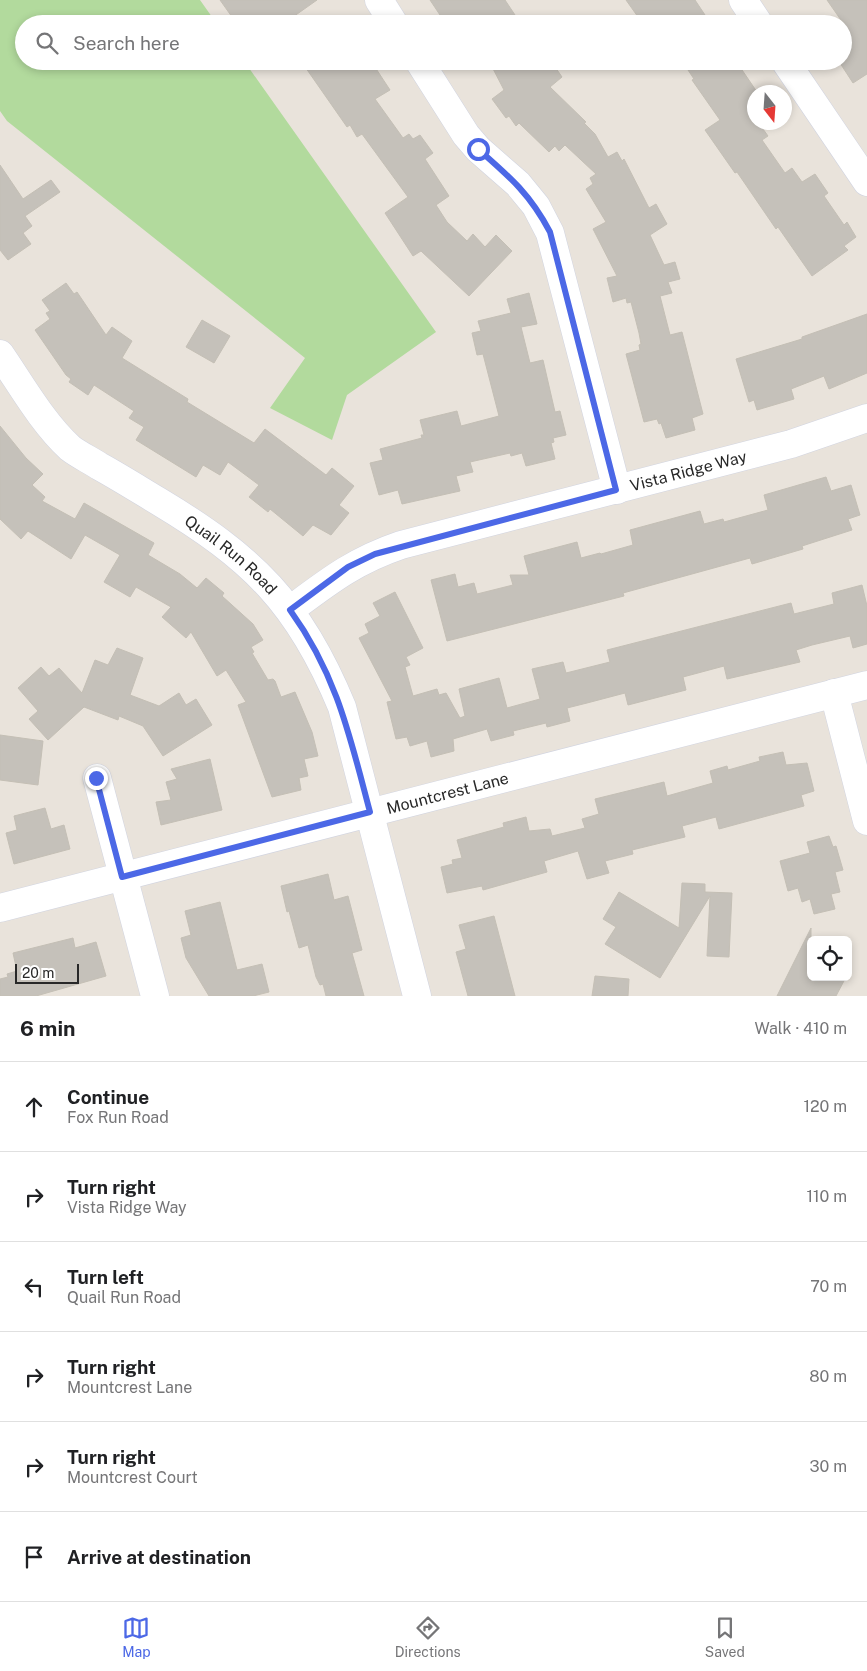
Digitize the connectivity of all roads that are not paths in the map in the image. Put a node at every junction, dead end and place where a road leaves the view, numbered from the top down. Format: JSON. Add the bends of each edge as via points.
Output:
{"nodes":[{"id":1,"x":379,"y":0,"type":"edge"},
{"id":2,"x":743,"y":0,"type":"edge"},
{"id":3,"x":388,"y":15,"type":"edge"},
{"id":4,"x":753,"y":15,"type":"edge"},
{"id":5,"x":425,"y":70,"type":"edge"},
{"id":6,"x":791,"y":70,"type":"edge"},
{"id":7,"x":867,"y":182,"type":"edge"},
{"id":8,"x":0,"y":354,"type":"edge"},
{"id":9,"x":867,"y":418,"type":"edge"},
{"id":10,"x":616,"y":490,"type":"junction"},
{"id":11,"x":290,"y":610,"type":"junction"},
{"id":12,"x":867,"y":684,"type":"edge"},
{"id":13,"x":834,"y":693,"type":"junction"},
{"id":14,"x":96,"y":778,"type":"dead end"},
{"id":15,"x":370,"y":812,"type":"junction"},
{"id":16,"x":867,"y":821,"type":"edge"},
{"id":17,"x":122,"y":877,"type":"junction"},
{"id":18,"x":0,"y":908,"type":"edge"},
{"id":19,"x":155,"y":996,"type":"edge"},
{"id":20,"x":417,"y":996,"type":"edge"}],
"edges":[{"from":1,"to":3,"type":"street"},
{"from":2,"to":4,"type":"street"},
{"from":5,"to":10,"type":"street","via":[[466,135],[518,184],[536,206],[550,232]]},
{"from":6,"to":7,"type":"street"},
{"from":8,"to":11,"type":"street","name":"Quail Run Road","via":[[52,431],[72,450],[197,524],[234,551]]},
{"from":9,"to":10,"type":"street","name":"Vista Ridge Way","via":[[791,444]]},
{"from":10,"to":11,"type":"street","name":"Vista Ridge Way","via":[[375,554],[348,567]]},
{"from":11,"to":15,"type":"street","name":"Quail Run Road","via":[[325,667],[342,707]]},
{"from":12,"to":13,"type":"street","name":"Mountcrest Lane"},
{"from":13,"to":15,"type":"street","name":"Mountcrest Lane"},
{"from":13,"to":16,"type":"street"},
{"from":14,"to":17,"type":"street"},
{"from":15,"to":17,"type":"street","name":"Mountcrest Lane"},
{"from":15,"to":20,"type":"street","name":"Quail Run Road"},
{"from":17,"to":18,"type":"street","name":"Mountcrest Lane"},
{"from":17,"to":19,"type":"street"}]}
